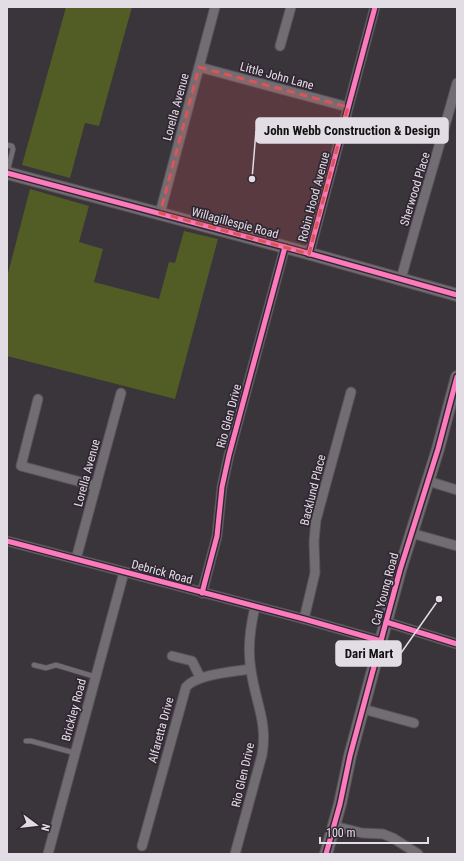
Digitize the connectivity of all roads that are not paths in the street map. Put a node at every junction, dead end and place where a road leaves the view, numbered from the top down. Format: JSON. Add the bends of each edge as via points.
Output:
{"nodes":[{"id":1,"x":215,"y":7,"type":"edge"},
{"id":2,"x":291,"y":7,"type":"edge"},
{"id":3,"x":374,"y":7,"type":"edge"},
{"id":4,"x":280,"y":46,"type":"dead end"},
{"id":5,"x":199,"y":67,"type":"junction"},
{"id":6,"x":457,"y":83,"type":"edge"},
{"id":7,"x":348,"y":107,"type":"junction"},
{"id":8,"x":7,"y":145,"type":"edge"},
{"id":9,"x":7,"y":173,"type":"edge"},
{"id":10,"x":160,"y":214,"type":"junction"},
{"id":11,"x":285,"y":247,"type":"junction"},
{"id":12,"x":309,"y":254,"type":"junction"},
{"id":13,"x":401,"y":279,"type":"junction"},
{"id":14,"x":457,"y":295,"type":"edge"},
{"id":15,"x":457,"y":377,"type":"edge"},
{"id":16,"x":351,"y":392,"type":"dead end"},
{"id":17,"x":121,"y":393,"type":"dead end"},
{"id":18,"x":38,"y":399,"type":"dead end"},
{"id":19,"x":428,"y":481,"type":"junction"},
{"id":20,"x":96,"y":486,"type":"junction"},
{"id":21,"x":457,"y":490,"type":"edge"},
{"id":22,"x":411,"y":533,"type":"junction"},
{"id":23,"x":7,"y":541,"type":"edge"},
{"id":24,"x":457,"y":546,"type":"edge"},
{"id":25,"x":76,"y":559,"type":"junction"},
{"id":26,"x":124,"y":572,"type":"junction"},
{"id":27,"x":202,"y":593,"type":"junction"},
{"id":28,"x":255,"y":606,"type":"junction"},
{"id":29,"x":304,"y":619,"type":"junction"},
{"id":30,"x":386,"y":622,"type":"junction"},
{"id":31,"x":381,"y":641,"type":"junction"},
{"id":32,"x":457,"y":644,"type":"edge"},
{"id":33,"x":172,"y":656,"type":"dead end"},
{"id":34,"x":34,"y":665,"type":"dead end"},
{"id":35,"x":250,"y":669,"type":"junction"},
{"id":36,"x":96,"y":677,"type":"junction"},
{"id":37,"x":200,"y":677,"type":"junction"},
{"id":38,"x":363,"y":709,"type":"junction"},
{"id":39,"x":414,"y":723,"type":"dead end"},
{"id":40,"x":26,"y":741,"type":"dead end"},
{"id":41,"x":75,"y":753,"type":"junction"},
{"id":42,"x":334,"y":826,"type":"junction"},
{"id":43,"x":142,"y":846,"type":"dead end"},
{"id":44,"x":48,"y":854,"type":"edge"},
{"id":45,"x":235,"y":854,"type":"edge"},
{"id":46,"x":326,"y":854,"type":"edge"},
{"id":47,"x":418,"y":854,"type":"edge"}],
"edges":[{"from":1,"to":5,"type":"street","name":"Lorella Avenue"},
{"from":2,"to":4,"type":"street"},
{"from":3,"to":7,"type":"street","name":"Robin Hood Avenue"},
{"from":5,"to":7,"type":"street","name":"Little John Lane"},
{"from":5,"to":10,"type":"street","name":"Lorella Avenue"},
{"from":6,"to":13,"type":"street","name":"Sherwood Place"},
{"from":7,"to":12,"type":"street","name":"Robin Hood Avenue"},
{"from":8,"to":9,"type":"lane","via":[[13,148]]},
{"from":9,"to":10,"type":"main road","name":"Willagillespie Road"},
{"from":10,"to":11,"type":"main road","name":"Willagillespie Road"},
{"from":11,"to":12,"type":"main road","name":"Willagillespie Road"},
{"from":11,"to":27,"type":"street","name":"Rio Glen Drive","via":[[228,460],[217,536]]},
{"from":12,"to":13,"type":"main road","name":"Willagillespie Road"},
{"from":13,"to":14,"type":"main road","name":"Willagillespie Road"},
{"from":15,"to":19,"type":"main road","name":"Cal Young Road"},
{"from":16,"to":29,"type":"street","name":"Backlund Place","via":[[316,520],[315,573]]},
{"from":17,"to":20,"type":"street","name":"Lorella Avenue"},
{"from":18,"to":20,"type":"street","via":[[21,466]]},
{"from":19,"to":21,"type":"street"},
{"from":19,"to":22,"type":"main road","name":"Cal Young Road"},
{"from":20,"to":25,"type":"street","name":"Lorella Avenue"},
{"from":22,"to":24,"type":"street"},
{"from":22,"to":30,"type":"main road","name":"Cal Young Road"},
{"from":23,"to":25,"type":"street","name":"Debrick Road"},
{"from":25,"to":26,"type":"street","name":"Debrick Road"},
{"from":26,"to":27,"type":"street","name":"Debrick Road"},
{"from":26,"to":36,"type":"street","name":"Brickley Road"},
{"from":27,"to":28,"type":"street","name":"Debrick Road"},
{"from":28,"to":29,"type":"street","name":"Debrick Road"},
{"from":28,"to":35,"type":"street","name":"Rio Glen Drive","via":[[249,636]]},
{"from":29,"to":31,"type":"street","name":"Debrick Road"},
{"from":30,"to":31,"type":"main road","name":"Cal Young Road"},
{"from":30,"to":32,"type":"street"},
{"from":31,"to":38,"type":"main road","name":"Cal Young Road"},
{"from":33,"to":37,"type":"street","via":[[192,661]]},
{"from":34,"to":36,"type":"lane","via":[[47,668],[56,665]]},
{"from":35,"to":37,"type":"street"},
{"from":35,"to":45,"type":"street","name":"Rio Glen Drive","via":[[262,717],[263,744]]},
{"from":36,"to":41,"type":"street","name":"Brickley Road"},
{"from":37,"to":43,"type":"street","name":"Alfaretta Drive","via":[[190,683],[184,692]]},
{"from":38,"to":39,"type":"street"},
{"from":38,"to":42,"type":"main road","name":"Cal Young Road"},
{"from":40,"to":41,"type":"lane"},
{"from":41,"to":44,"type":"street","name":"Brickley Road"},
{"from":42,"to":46,"type":"main road","name":"Cal Young Road"},
{"from":42,"to":47,"type":"street","via":[[388,836]]}]}
